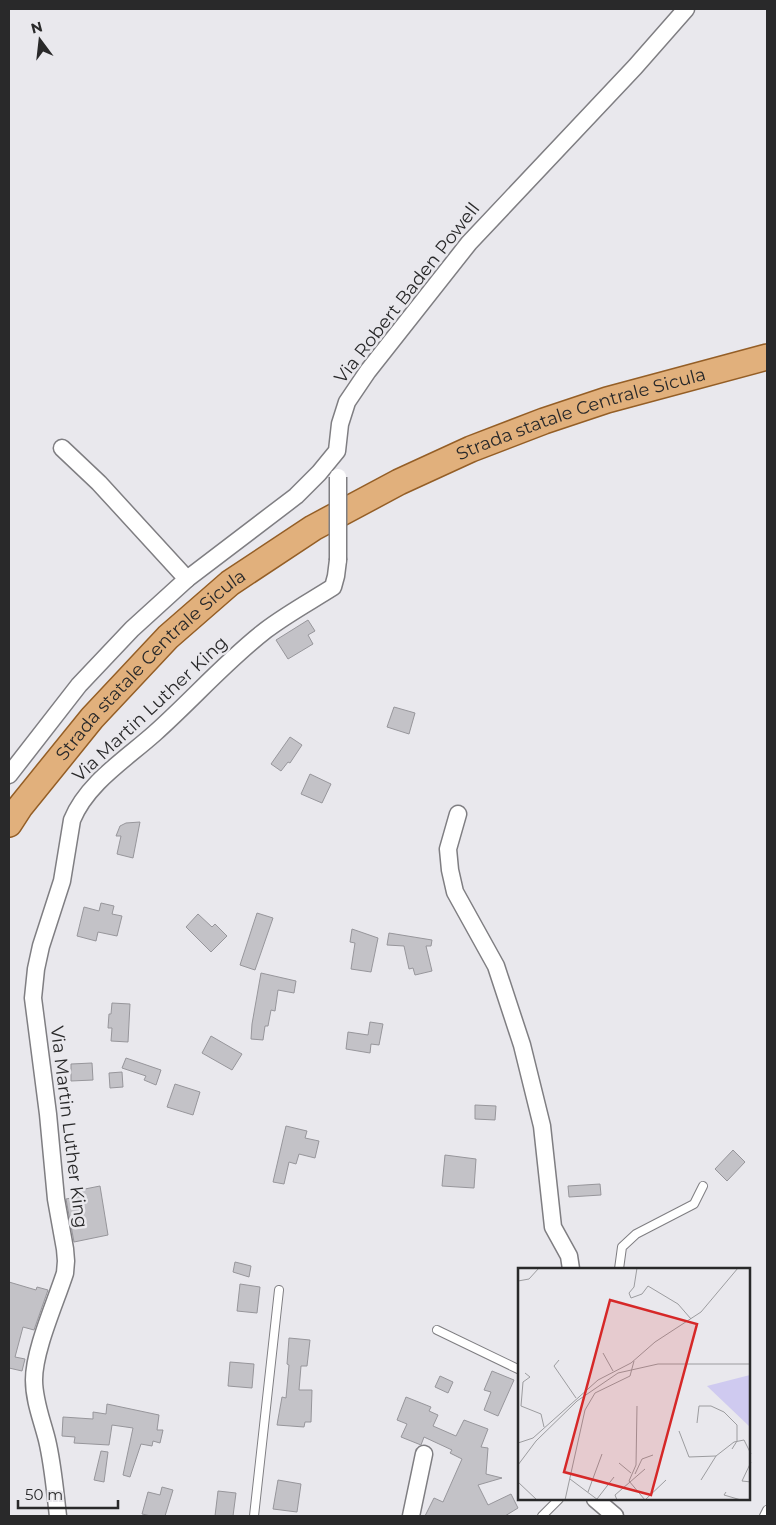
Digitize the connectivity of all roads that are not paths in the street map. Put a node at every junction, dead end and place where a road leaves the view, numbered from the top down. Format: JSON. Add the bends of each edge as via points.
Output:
{"nodes":[{"id":1,"x":686,"y":9,"type":"edge"},
{"id":2,"x":767,"y":357,"type":"edge"},
{"id":3,"x":62,"y":448,"type":"dead end"},
{"id":4,"x":337,"y":451,"type":"junction"},
{"id":5,"x":338,"y":477,"type":"joint"},
{"id":6,"x":186,"y":579,"type":"junction"},
{"id":7,"x":9,"y":775,"type":"edge"},
{"id":8,"x":458,"y":814,"type":"dead end"},
{"id":9,"x":9,"y":824,"type":"edge"},
{"id":10,"x":703,"y":1186,"type":"dead end"},
{"id":11,"x":572,"y":1268,"type":"edge"},
{"id":12,"x":619,"y":1268,"type":"edge"},
{"id":13,"x":279,"y":1290,"type":"dead end"},
{"id":14,"x":437,"y":1330,"type":"dead end"},
{"id":15,"x":518,"y":1369,"type":"edge"},
{"id":16,"x":424,"y":1454,"type":"dead end"},
{"id":17,"x":558,"y":1500,"type":"edge"},
{"id":18,"x":596,"y":1500,"type":"edge"},
{"id":19,"x":767,"y":1510,"type":"edge"},
{"id":20,"x":58,"y":1516,"type":"edge"},
{"id":21,"x":254,"y":1516,"type":"edge"},
{"id":22,"x":411,"y":1516,"type":"edge"},
{"id":23,"x":542,"y":1516,"type":"edge"},
{"id":24,"x":615,"y":1516,"type":"edge"},
{"id":25,"x":764,"y":1516,"type":"edge"}],
"edges":[{"from":1,"to":4,"type":"street","name":"Via Robert Baden Powell","via":[[636,67],[469,242],[347,402]]},
{"from":2,"to":9,"type":"main road","name":"Strada statale Centrale Sicula","via":[[607,400],[544,421],[399,482],[313,528],[230,583],[168,637],[92,718]]},
{"from":3,"to":6,"type":"street","via":[[99,483]]},
{"from":4,"to":5,"type":"street","name":"Via Robert Baden Powell"},
{"from":4,"to":6,"type":"street","via":[[296,496]]},
{"from":5,"to":20,"type":"street","name":"Via Martin Luther King","bridge":true,"via":[[338,560],[333,587],[267,629],[210,678],[180,710],[99,781],[72,820],[62,881],[41,946],[33,998],[66,1262],[36,1358],[34,1380]]},
{"from":6,"to":7,"type":"street","via":[[79,685]]},
{"from":8,"to":11,"type":"street","via":[[448,849],[455,892],[496,966],[522,1046],[542,1126],[553,1227]]},
{"from":10,"to":12,"type":"lane","via":[[694,1204],[636,1234],[622,1247]]},
{"from":13,"to":21,"type":"lane"},
{"from":14,"to":15,"type":"lane"},
{"from":16,"to":22,"type":"street"},
{"from":17,"to":23,"type":"lane"},
{"from":18,"to":24,"type":"street"},
{"from":19,"to":25,"type":"lane"}]}
